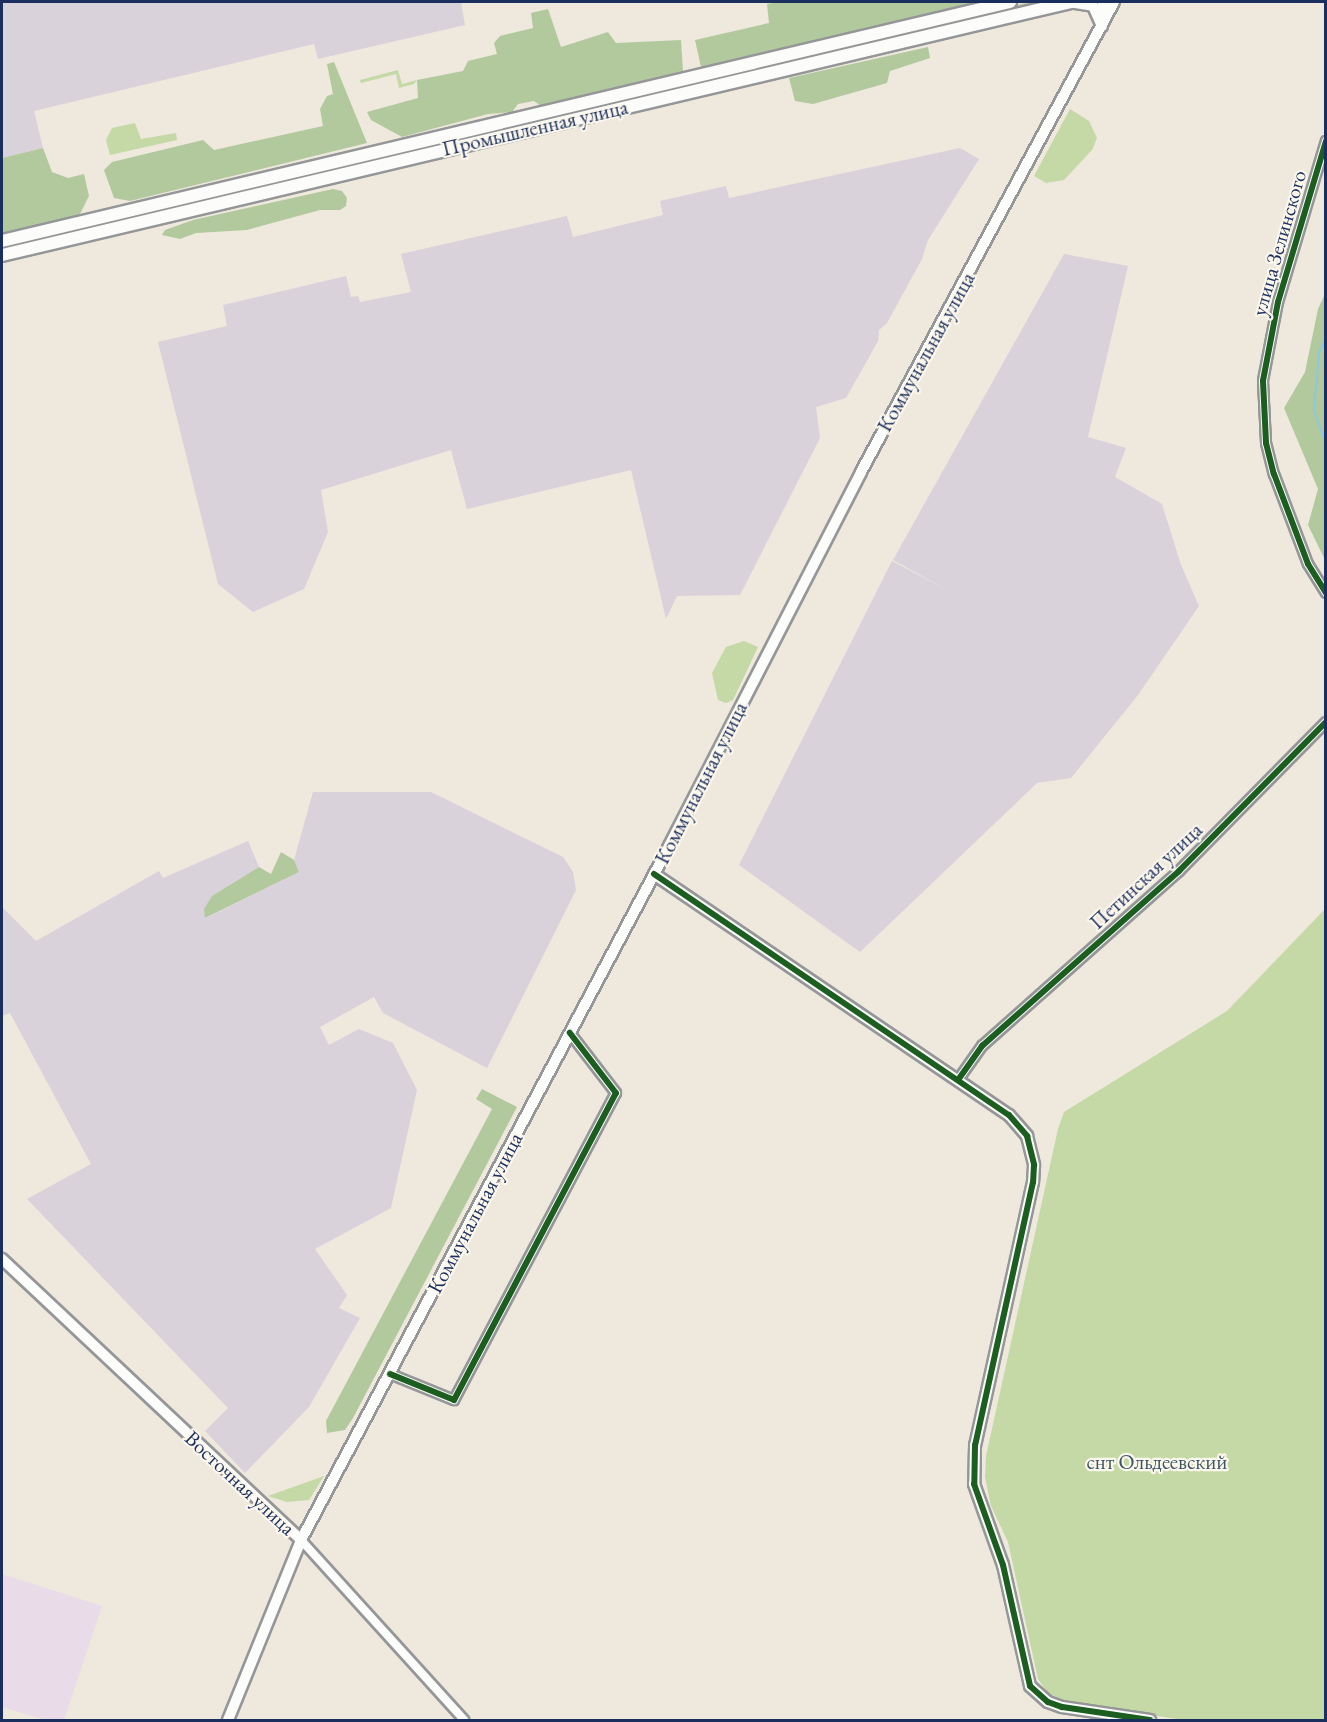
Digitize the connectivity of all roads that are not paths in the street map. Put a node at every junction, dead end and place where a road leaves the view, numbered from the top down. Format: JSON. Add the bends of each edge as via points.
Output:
{"nodes":[{"id":1,"x":1010,"y":2,"type":"edge"},
{"id":2,"x":1070,"y":2,"type":"edge"},
{"id":3,"x":1103,"y":2,"type":"edge"},
{"id":4,"x":1114,"y":2,"type":"edge"},
{"id":5,"x":1102,"y":26,"type":"junction"},
{"id":6,"x":774,"y":58,"type":"junction"},
{"id":7,"x":778,"y":71,"type":"junction"},
{"id":8,"x":694,"y":77,"type":"junction"},
{"id":9,"x":697,"y":90,"type":"junction"},
{"id":10,"x":585,"y":103,"type":"junction"},
{"id":11,"x":588,"y":116,"type":"junction"},
{"id":12,"x":1326,"y":141,"type":"edge"},
{"id":13,"x":375,"y":153,"type":"junction"},
{"id":14,"x":378,"y":166,"type":"junction"},
{"id":15,"x":107,"y":216,"type":"junction"},
{"id":16,"x":110,"y":229,"type":"junction"},
{"id":17,"x":2,"y":242,"type":"edge"},
{"id":18,"x":2,"y":255,"type":"edge"},
{"id":19,"x":1326,"y":593,"type":"edge"},
{"id":20,"x":1326,"y":722,"type":"edge"},
{"id":21,"x":654,"y":874,"type":"junction"},
{"id":22,"x":570,"y":1033,"type":"junction"},
{"id":23,"x":958,"y":1080,"type":"junction"},
{"id":24,"x":2,"y":1259,"type":"edge"},
{"id":25,"x":390,"y":1374,"type":"junction"},
{"id":26,"x":301,"y":1540,"type":"junction"},
{"id":27,"x":228,"y":1720,"type":"edge"},
{"id":28,"x":464,"y":1720,"type":"edge"},
{"id":29,"x":1150,"y":1720,"type":"edge"}],
"edges":[{"from":1,"to":6,"type":"main road","name":"Промышленная улица"},
{"from":2,"to":5,"type":"main road","name":"Промышленная улица","via":[[1093,6]]},
{"from":2,"to":7,"type":"main road","name":"Промышленная улица"},
{"from":3,"to":5,"type":"main road"},
{"from":4,"to":5,"type":"main road"},
{"from":5,"to":21,"type":"main road","name":"Коммунальная улица","via":[[861,472]]},
{"from":6,"to":7,"type":"main road"},
{"from":6,"to":8,"type":"main road","name":"Промышленная улица"},
{"from":7,"to":9,"type":"main road","name":"Промышленная улица"},
{"from":8,"to":9,"type":"main road"},
{"from":8,"to":10,"type":"main road","name":"Промышленная улица"},
{"from":9,"to":11,"type":"main road","name":"Промышленная улица"},
{"from":10,"to":11,"type":"main road"},
{"from":10,"to":13,"type":"main road","name":"Промышленная улица"},
{"from":11,"to":14,"type":"main road","name":"Промышленная улица"},
{"from":12,"to":19,"type":"street","name":"улица Зелинского","via":[[1278,302],[1263,381],[1266,443],[1274,474],[1308,564]]},
{"from":13,"to":14,"type":"main road"},
{"from":13,"to":15,"type":"main road","name":"Промышленная улица"},
{"from":14,"to":16,"type":"main road","name":"Промышленная улица"},
{"from":15,"to":16,"type":"main road"},
{"from":15,"to":17,"type":"main road","name":"Промышленная улица"},
{"from":16,"to":18,"type":"main road","name":"Промышленная улица"},
{"from":20,"to":23,"type":"street","name":"Петинская улица","via":[[1179,871],[982,1046]]},
{"from":21,"to":22,"type":"main road","name":"Коммунальная улица"},
{"from":21,"to":23,"type":"main road"},
{"from":22,"to":25,"type":"main road","name":"Коммунальная улица"},
{"from":22,"to":25,"type":"street","via":[[616,1093],[454,1400]]},
{"from":23,"to":29,"type":"main road","via":[[1021,1127],[1034,1165],[973,1468],[979,1503],[1003,1564],[1024,1671],[1030,1686],[1048,1702]]},
{"from":24,"to":26,"type":"main road","name":"Восточная улица"},
{"from":25,"to":26,"type":"main road","name":"Коммунальная улица"},
{"from":26,"to":27,"type":"main road","name":"Коммунальная улица"},
{"from":26,"to":28,"type":"street","name":"Восточная улица"}]}
